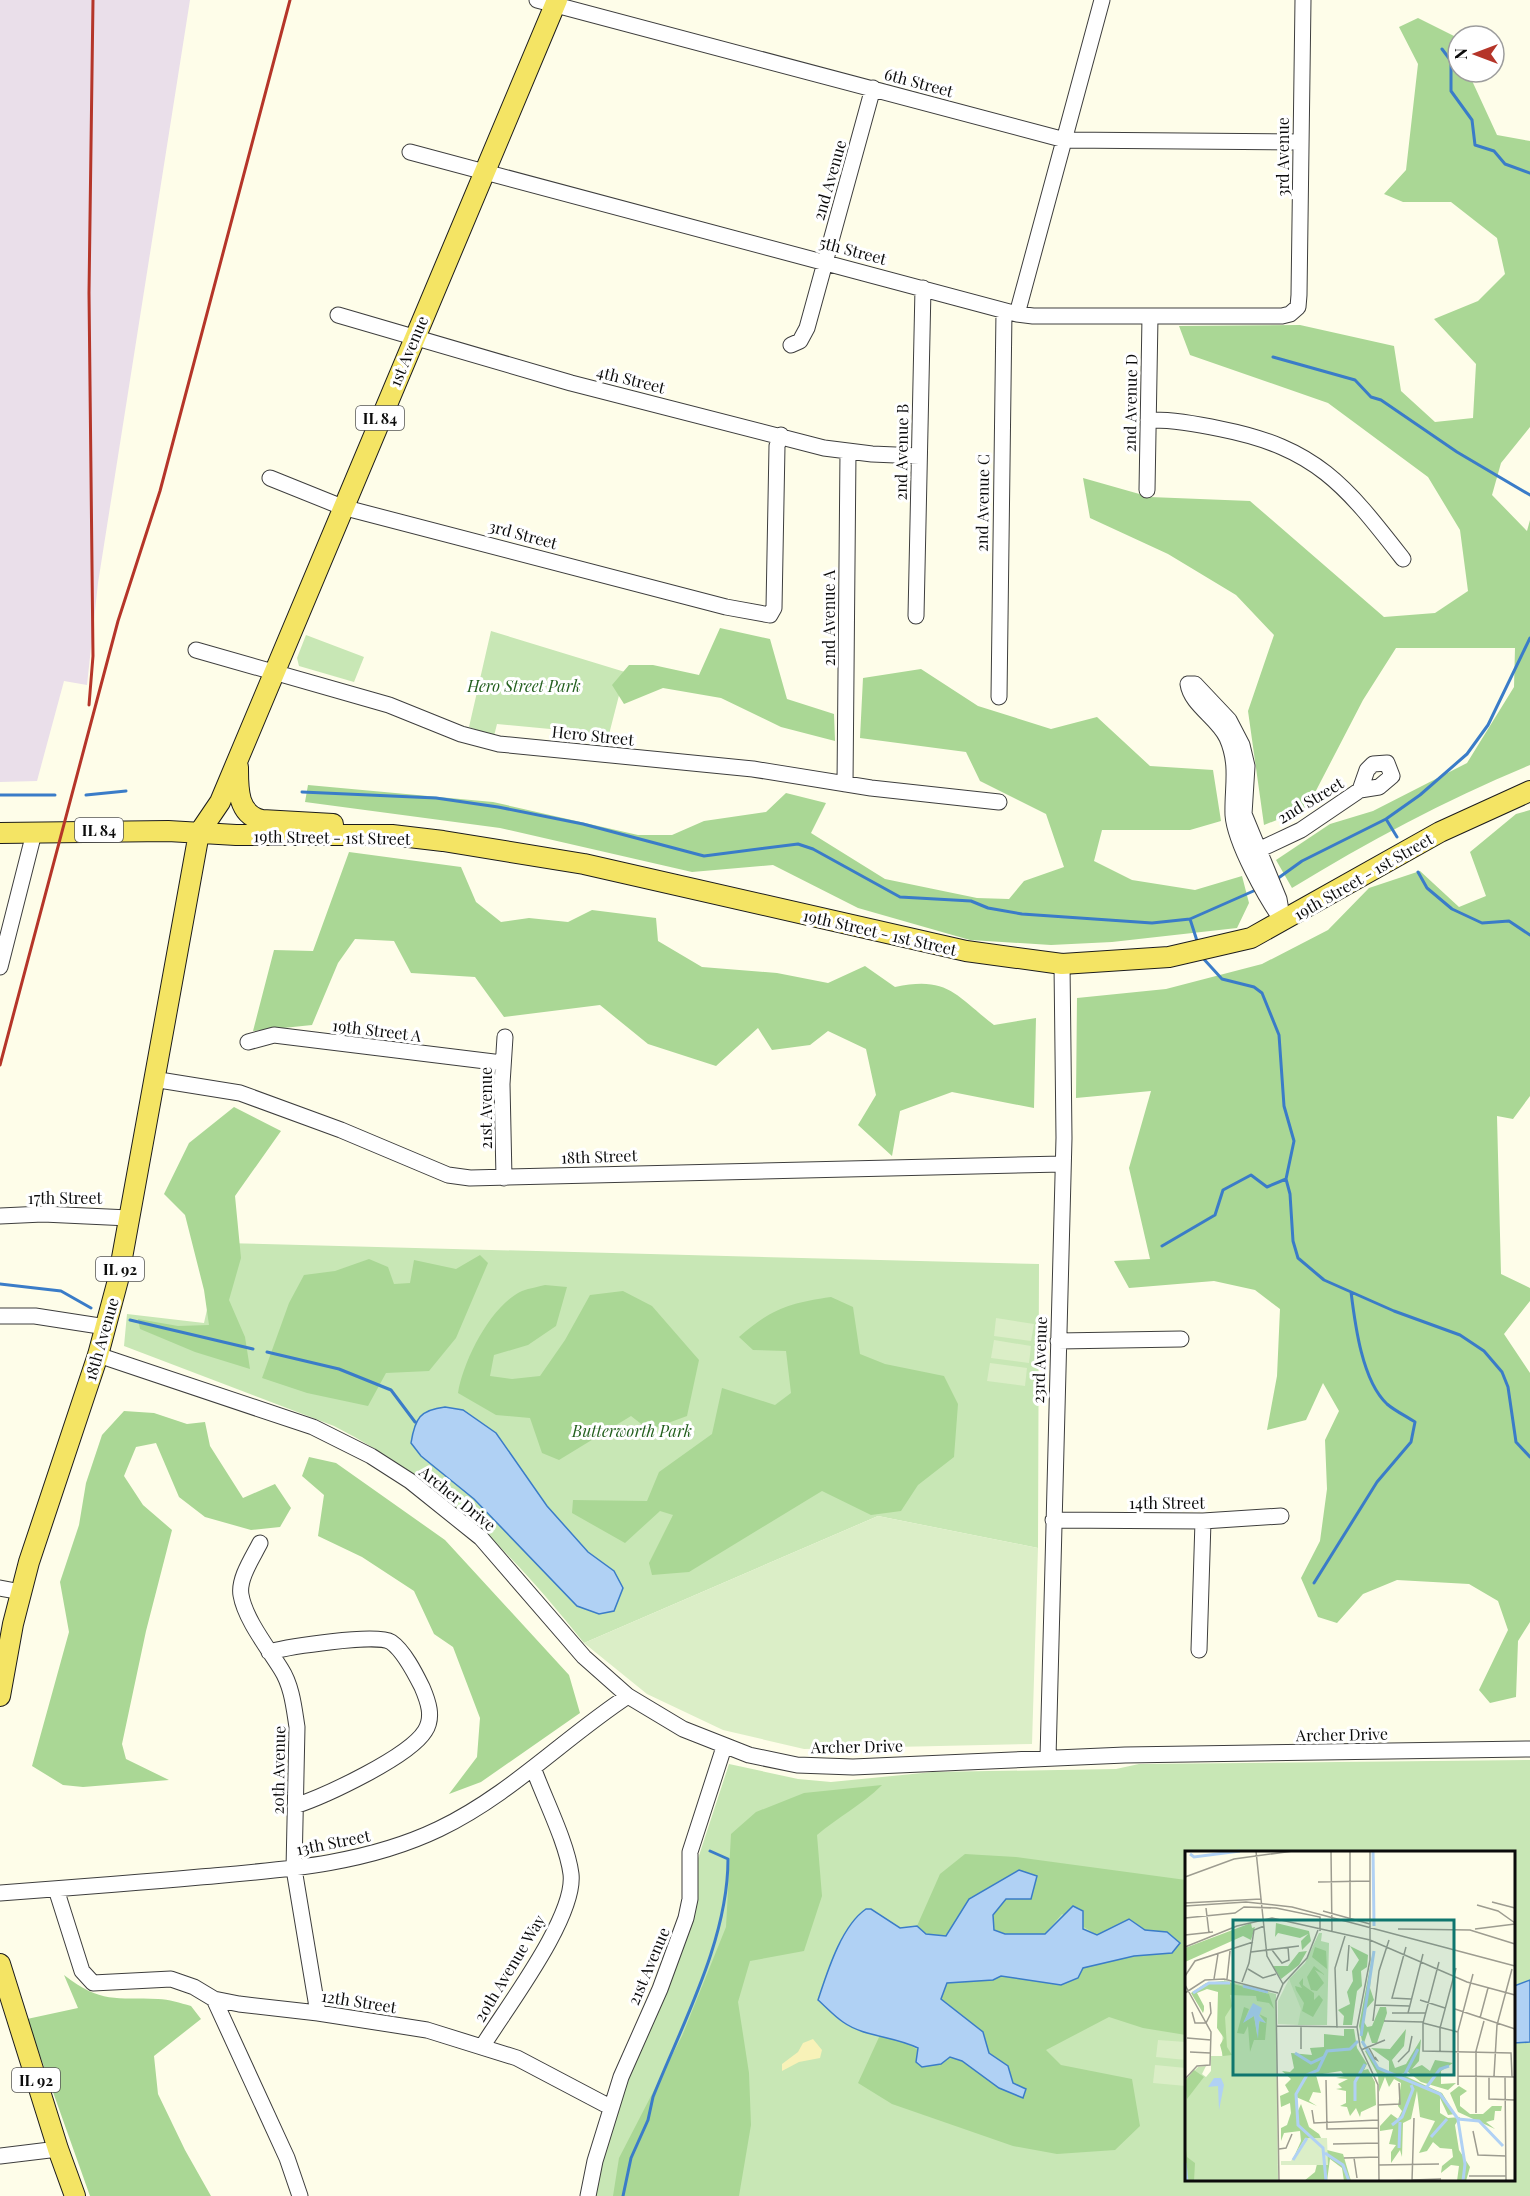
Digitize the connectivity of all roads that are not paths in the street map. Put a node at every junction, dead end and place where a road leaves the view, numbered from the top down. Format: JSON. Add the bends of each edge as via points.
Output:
{"nodes":[{"id":1,"x":1102,"y":0,"type":"edge"},
{"id":2,"x":1303,"y":0,"type":"edge"},
{"id":3,"x":550,"y":2,"type":"edge"},
{"id":4,"x":873,"y":88,"type":"junction"},
{"id":5,"x":1065,"y":140,"type":"junction"},
{"id":6,"x":1300,"y":142,"type":"junction"},
{"id":7,"x":410,"y":153,"type":"dead end"},
{"id":8,"x":484,"y":172,"type":"junction"},
{"id":9,"x":824,"y":261,"type":"junction"},
{"id":10,"x":923,"y":288,"type":"junction"},
{"id":11,"x":1294,"y":312,"type":"joint"},
{"id":12,"x":1010,"y":313,"type":"junction"},
{"id":13,"x":338,"y":315,"type":"dead end"},
{"id":14,"x":1150,"y":317,"type":"junction"},
{"id":15,"x":414,"y":337,"type":"junction"},
{"id":16,"x":791,"y":345,"type":"dead end"},
{"id":17,"x":1148,"y":420,"type":"junction"},
{"id":18,"x":781,"y":435,"type":"junction"},
{"id":19,"x":848,"y":452,"type":"junction"},
{"id":20,"x":919,"y":456,"type":"junction"},
{"id":21,"x":270,"y":478,"type":"dead end"},
{"id":22,"x":1146,"y":490,"type":"dead end"},
{"id":23,"x":342,"y":507,"type":"junction"},
{"id":24,"x":1403,"y":559,"type":"dead end"},
{"id":25,"x":916,"y":616,"type":"dead end"},
{"id":26,"x":196,"y":650,"type":"dead end"},
{"id":27,"x":273,"y":673,"type":"junction"},
{"id":28,"x":999,"y":697,"type":"dead end"},
{"id":29,"x":238,"y":760,"type":"junction"},
{"id":30,"x":845,"y":784,"type":"junction"},
{"id":31,"x":1360,"y":790,"type":"dead end"},
{"id":32,"x":1530,"y":791,"type":"edge"},
{"id":33,"x":999,"y":802,"type":"dead end"},
{"id":34,"x":199,"y":832,"type":"junction"},
{"id":35,"x":0,"y":833,"type":"edge"},
{"id":36,"x":34,"y":833,"type":"junction"},
{"id":37,"x":392,"y":835,"type":"junction"},
{"id":38,"x":1253,"y":852,"type":"junction"},
{"id":39,"x":1283,"y":922,"type":"junction"},
{"id":40,"x":1062,"y":964,"type":"junction"},
{"id":41,"x":0,"y":967,"type":"edge"},
{"id":42,"x":505,"y":1037,"type":"dead end"},
{"id":43,"x":248,"y":1042,"type":"dead end"},
{"id":44,"x":502,"y":1063,"type":"junction"},
{"id":45,"x":153,"y":1079,"type":"junction"},
{"id":46,"x":1063,"y":1164,"type":"junction"},
{"id":47,"x":504,"y":1178,"type":"junction"},
{"id":48,"x":0,"y":1216,"type":"edge"},
{"id":49,"x":129,"y":1218,"type":"junction"},
{"id":50,"x":0,"y":1316,"type":"edge"},
{"id":51,"x":106,"y":1327,"type":"junction"},
{"id":52,"x":1181,"y":1340,"type":"dead end"},
{"id":53,"x":1058,"y":1341,"type":"junction"},
{"id":54,"x":98,"y":1355,"type":"junction"},
{"id":55,"x":1281,"y":1516,"type":"dead end"},
{"id":56,"x":1053,"y":1520,"type":"junction"},
{"id":57,"x":1203,"y":1521,"type":"junction"},
{"id":58,"x":260,"y":1543,"type":"dead end"},
{"id":59,"x":0,"y":1587,"type":"edge"},
{"id":60,"x":21,"y":1592,"type":"junction"},
{"id":61,"x":1199,"y":1650,"type":"dead end"},
{"id":62,"x":269,"y":1652,"type":"junction"},
{"id":63,"x":0,"y":1696,"type":"edge"},
{"id":64,"x":628,"y":1696,"type":"junction"},
{"id":65,"x":724,"y":1747,"type":"junction"},
{"id":66,"x":1530,"y":1749,"type":"edge"},
{"id":67,"x":1048,"y":1758,"type":"junction"},
{"id":68,"x":534,"y":1770,"type":"junction"},
{"id":69,"x":296,"y":1806,"type":"junction"},
{"id":70,"x":294,"y":1869,"type":"junction"},
{"id":71,"x":56,"y":1889,"type":"junction"},
{"id":72,"x":0,"y":1893,"type":"edge"},
{"id":73,"x":0,"y":1964,"type":"edge"},
{"id":74,"x":214,"y":1999,"type":"junction"},
{"id":75,"x":318,"y":2013,"type":"junction"},
{"id":76,"x":482,"y":2047,"type":"junction"},
{"id":77,"x":610,"y":2108,"type":"junction"},
{"id":78,"x":58,"y":2149,"type":"junction"},
{"id":79,"x":0,"y":2156,"type":"edge"},
{"id":80,"x":75,"y":2196,"type":"edge"},
{"id":81,"x":300,"y":2196,"type":"edge"},
{"id":82,"x":588,"y":2196,"type":"edge"}],
"edges":[{"from":1,"to":5,"type":"street","name":"2nd Avenue C"},
{"from":2,"to":6,"type":"street","name":"3rd Avenue"},
{"from":3,"to":4,"type":"street","name":"6th Street"},
{"from":3,"to":8,"type":"main road","name":"1st Avenue","number":"IL 84"},
{"from":4,"to":5,"type":"street","name":"6th Street"},
{"from":4,"to":9,"type":"street","name":"2nd Avenue"},
{"from":5,"to":6,"type":"street","name":"6th Street"},
{"from":5,"to":12,"type":"street","name":"2nd Avenue C"},
{"from":6,"to":11,"type":"street","name":"3rd Avenue","via":[[1299,295]]},
{"from":7,"to":8,"type":"street","name":"5th Street"},
{"from":8,"to":9,"type":"street","name":"5th Street"},
{"from":8,"to":15,"type":"main road","name":"1st Avenue","number":"IL 84"},
{"from":9,"to":10,"type":"street","name":"5th Street"},
{"from":9,"to":16,"type":"street","name":"2nd Avenue","via":[[807,328],[800,341]]},
{"from":10,"to":12,"type":"street","name":"5th Street"},
{"from":10,"to":20,"type":"street","name":"2nd Avenue B"},
{"from":11,"to":14,"type":"street","name":"5th Street","via":[[1282,316]]},
{"from":12,"to":14,"type":"street","name":"5th Street"},
{"from":12,"to":28,"type":"street","name":"2nd Avenue C"},
{"from":13,"to":15,"type":"street","name":"4th Street"},
{"from":14,"to":17,"type":"street","name":"2nd Avenue D"},
{"from":15,"to":18,"type":"street","name":"4th Street"},
{"from":15,"to":23,"type":"main road","name":"1st Avenue","number":"IL 84"},
{"from":17,"to":22,"type":"street","name":"2nd Avenue D"},
{"from":17,"to":24,"type":"street","via":[[1205,425],[1252,435],[1297,452],[1361,505]]},
{"from":18,"to":19,"type":"street","name":"4th Street"},
{"from":18,"to":23,"type":"street","name":"3rd Street","via":[[777,446],[774,608],[770,615],[726,607]]},
{"from":19,"to":20,"type":"street","name":"4th Street"},
{"from":19,"to":30,"type":"street","name":"2nd Avenue A"},
{"from":20,"to":25,"type":"street","name":"2nd Avenue B"},
{"from":21,"to":23,"type":"street","name":"3rd Street"},
{"from":23,"to":27,"type":"main road","name":"1st Avenue","number":"IL 84"},
{"from":26,"to":27,"type":"street","name":"Hero Street"},
{"from":27,"to":29,"type":"main road","name":"1st Avenue","number":"IL 84"},
{"from":27,"to":30,"type":"street","name":"Hero Street","via":[[389,705],[461,734],[499,744],[753,769]]},
{"from":29,"to":34,"type":"main road","name":"1st Avenue","number":"IL 84","via":[[220,802]]},
{"from":29,"to":37,"type":"main road","via":[[240,799],[256,819],[324,823]]},
{"from":30,"to":33,"type":"street","name":"Hero Street"},
{"from":31,"to":38,"type":"street","name":"2nd Street","via":[[1301,830]]},
{"from":32,"to":39,"type":"main road","name":"19th Street - 1st Street","via":[[1440,832]]},
{"from":34,"to":36,"type":"main road","number":"IL 84"},
{"from":34,"to":37,"type":"main road","name":"19th Street - 1st Street"},
{"from":34,"to":45,"type":"main road","name":"18th Avenue","number":"IL 92"},
{"from":35,"to":36,"type":"main road","number":"IL 84"},
{"from":36,"to":41,"type":"street"},
{"from":37,"to":40,"type":"main road","name":"19th Street - 1st Street","via":[[585,864],[966,951]]},
{"from":38,"to":38,"type":"street","via":[[1244,814],[1247,766],[1239,739],[1222,713],[1195,684],[1188,684],[1189,693],[1219,725],[1231,749],[1236,770],[1235,827]]},
{"from":38,"to":39,"type":"street","via":[[1267,900]]},
{"from":39,"to":40,"type":"main road","name":"19th Street - 1st Street","via":[[1251,938],[1169,957]]},
{"from":40,"to":46,"type":"street","name":"23rd Avenue"},
{"from":42,"to":44,"type":"street","name":"21st Avenue"},
{"from":43,"to":44,"type":"street","name":"19th Street A","via":[[274,1035]]},
{"from":44,"to":47,"type":"street","name":"21st Avenue"},
{"from":45,"to":47,"type":"street","name":"18th Street","via":[[240,1093],[448,1175]]},
{"from":45,"to":49,"type":"main road","name":"18th Avenue","number":"IL 92"},
{"from":46,"to":47,"type":"street","name":"18th Street"},
{"from":46,"to":53,"type":"street","name":"23rd Avenue"},
{"from":48,"to":49,"type":"street","name":"17th Street"},
{"from":49,"to":51,"type":"main road","name":"18th Avenue","number":"IL 92"},
{"from":50,"to":51,"type":"street","via":[[35,1316]]},
{"from":51,"to":54,"type":"main road","name":"18th Avenue","number":"IL 92"},
{"from":52,"to":53,"type":"street"},
{"from":53,"to":56,"type":"street","name":"23rd Avenue"},
{"from":54,"to":60,"type":"main road","name":"18th Avenue","number":"IL 92"},
{"from":54,"to":64,"type":"street","name":"Archer Drive","via":[[313,1427],[410,1481],[481,1538],[585,1657]]},
{"from":55,"to":57,"type":"street","name":"14th Street"},
{"from":56,"to":57,"type":"street","name":"14th Street"},
{"from":56,"to":67,"type":"street","name":"23rd Avenue"},
{"from":57,"to":61,"type":"street"},
{"from":58,"to":62,"type":"street","name":"20th Avenue","via":[[244,1578],[241,1596]]},
{"from":59,"to":60,"type":"street"},
{"from":60,"to":63,"type":"main road","name":"18th Avenue","number":"IL 92"},
{"from":62,"to":69,"type":"street","name":"20th Avenue","via":[[282,1671],[294,1704]]},
{"from":62,"to":69,"type":"street","via":[[378,1638],[390,1641],[417,1678],[429,1705],[430,1718],[424,1734],[389,1761],[324,1797]]},
{"from":64,"to":65,"type":"street","name":"Archer Drive"},
{"from":64,"to":68,"type":"street","name":"13th Street"},
{"from":65,"to":67,"type":"street","name":"Archer Drive","via":[[769,1760],[824,1767]]},
{"from":65,"to":77,"type":"street","name":"21st Avenue","via":[[690,1852],[690,1899],[680,1937]]},
{"from":66,"to":67,"type":"street","name":"Archer Drive"},
{"from":68,"to":70,"type":"street","name":"13th Street","via":[[466,1814],[408,1842],[359,1857]]},
{"from":68,"to":76,"type":"street","name":"20th Avenue Way","via":[[567,1859],[571,1891],[550,1940]]},
{"from":69,"to":70,"type":"street","name":"20th Avenue"},
{"from":70,"to":71,"type":"street","name":"13th Street"},
{"from":70,"to":75,"type":"street","name":"20th Avenue"},
{"from":71,"to":72,"type":"street","name":"13th Street"},
{"from":71,"to":74,"type":"street","name":"12th Street","via":[[82,1971],[93,1983],[171,1979]]},
{"from":73,"to":78,"type":"main road","number":"IL 92"},
{"from":74,"to":75,"type":"street","name":"12th Street"},
{"from":74,"to":81,"type":"street","via":[[287,2158]]},
{"from":75,"to":76,"type":"street","name":"12th Street","via":[[427,2030]]},
{"from":76,"to":77,"type":"street","name":"12th Street","via":[[518,2058]]},
{"from":77,"to":82,"type":"street","name":"21st Avenue"},
{"from":78,"to":79,"type":"street"},
{"from":78,"to":80,"type":"main road","number":"IL 92"}]}
